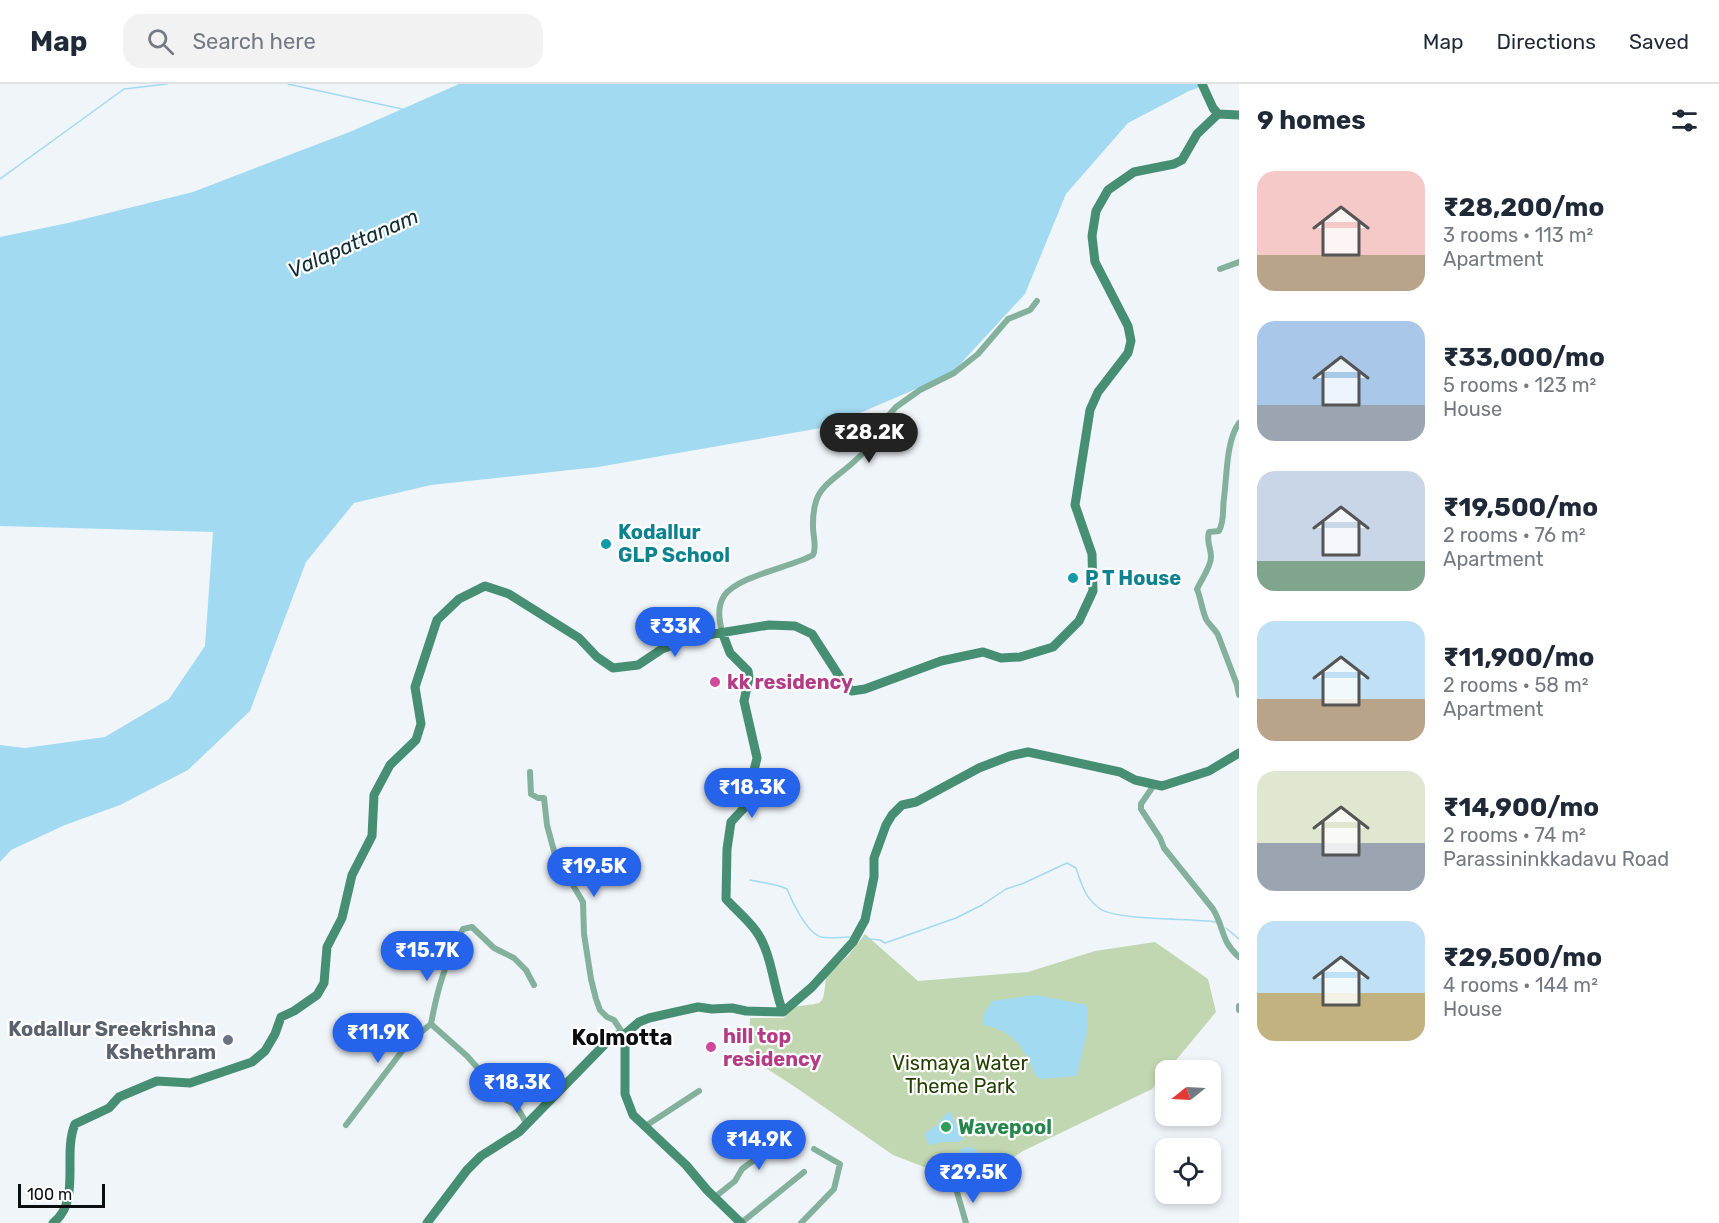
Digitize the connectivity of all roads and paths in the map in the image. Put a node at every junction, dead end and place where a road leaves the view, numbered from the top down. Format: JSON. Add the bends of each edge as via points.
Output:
{"nodes":[{"id":1,"x":1202,"y":86,"type":"edge"},
{"id":2,"x":1218,"y":114,"type":"junction"},
{"id":3,"x":1239,"y":115,"type":"edge"},
{"id":4,"x":1239,"y":262,"type":"edge"},
{"id":5,"x":1220,"y":269,"type":"dead end"},
{"id":6,"x":1037,"y":301,"type":"dead end"},
{"id":7,"x":1239,"y":423,"type":"edge"},
{"id":8,"x":722,"y":632,"type":"junction"},
{"id":9,"x":1239,"y":695,"type":"edge"},
{"id":10,"x":1239,"y":753,"type":"edge"},
{"id":11,"x":530,"y":772,"type":"dead end"},
{"id":12,"x":1154,"y":785,"type":"junction"},
{"id":13,"x":1239,"y":957,"type":"edge"},
{"id":14,"x":534,"y":986,"type":"dead end"},
{"id":15,"x":1239,"y":1006,"type":"edge"},
{"id":16,"x":1239,"y":1011,"type":"edge"},
{"id":17,"x":783,"y":1012,"type":"junction"},
{"id":18,"x":431,"y":1024,"type":"junction"},
{"id":19,"x":624,"y":1035,"type":"junction"},
{"id":20,"x":699,"y":1091,"type":"dead end"},
{"id":21,"x":527,"y":1124,"type":"junction"},
{"id":22,"x":346,"y":1125,"type":"dead end"},
{"id":23,"x":644,"y":1127,"type":"junction"},
{"id":24,"x":792,"y":1132,"type":"dead end"},
{"id":25,"x":814,"y":1149,"type":"dead end"},
{"id":26,"x":804,"y":1172,"type":"dead end"},
{"id":27,"x":957,"y":1192,"type":"dead end"},
{"id":28,"x":715,"y":1197,"type":"junction"},
{"id":29,"x":53,"y":1223,"type":"edge"},
{"id":30,"x":427,"y":1223,"type":"edge"},
{"id":31,"x":741,"y":1223,"type":"edge"},
{"id":32,"x":801,"y":1223,"type":"edge"},
{"id":33,"x":966,"y":1223,"type":"edge"}],
"edges":[{"from":1,"to":2,"type":"street"},
{"from":2,"to":3,"type":"street"},
{"from":2,"to":8,"type":"street","via":[[1197,134],[1182,160],[1134,172],[1108,190],[1096,210],[1092,236],[1095,262],[1128,326],[1131,341],[1128,353],[1098,392],[1090,410],[1074,505],[1092,554],[1093,591],[1079,621],[1053,647],[1020,657],[1001,658],[983,652],[941,661],[865,689],[852,690],[812,634],[795,626],[769,625]]},
{"from":4,"to":5,"type":"street"},
{"from":6,"to":8,"type":"street","via":[[1030,310],[1008,319],[978,354],[954,374],[920,390],[891,413],[874,432],[865,451],[819,492],[814,502],[813,555],[730,589],[720,605]]},
{"from":7,"to":9,"type":"street","via":[[1228,462],[1224,522],[1219,531],[1209,532],[1211,556],[1197,590]]},
{"from":8,"to":17,"type":"street","via":[[730,653],[748,671],[744,701],[757,758],[744,807],[731,822],[726,849],[726,899],[757,932]]},
{"from":8,"to":29,"type":"street","via":[[662,648],[638,665],[613,668],[579,638],[508,594],[485,586],[459,599],[437,620],[415,687],[421,724],[416,740],[390,765],[374,795],[372,836],[351,875],[342,918],[327,947],[324,983],[316,995],[281,1017],[265,1051],[252,1062],[190,1083],[157,1081],[119,1097],[109,1108],[75,1124],[70,1136],[69,1197],[61,1217]]},
{"from":10,"to":12,"type":"street","via":[[1209,771]]},
{"from":11,"to":19,"type":"street","via":[[531,794],[544,798],[555,855],[583,902],[584,934],[596,999],[600,1010],[614,1020]]},
{"from":12,"to":13,"type":"street","via":[[1141,809],[1164,848],[1213,909],[1228,947]]},
{"from":12,"to":17,"type":"street","via":[[1120,772],[1028,752],[979,768],[916,802],[902,805],[886,825],[874,858],[865,920],[853,942]]},
{"from":14,"to":18,"type":"street","via":[[514,958],[494,948],[472,927],[463,929],[439,983]]},
{"from":15,"to":16,"type":"street"},
{"from":17,"to":19,"type":"street","via":[[698,1007],[649,1018]]},
{"from":18,"to":21,"type":"street","via":[[514,1104]]},
{"from":18,"to":22,"type":"street","via":[[409,1042]]},
{"from":19,"to":21,"type":"street","via":[[617,1035],[597,1052]]},
{"from":19,"to":23,"type":"street","via":[[625,1094],[633,1115]]},
{"from":20,"to":23,"type":"street"},
{"from":21,"to":30,"type":"street","via":[[481,1156]]},
{"from":23,"to":28,"type":"street"},
{"from":24,"to":28,"type":"street","via":[[742,1169],[735,1181]]},
{"from":25,"to":32,"type":"street","via":[[840,1164],[834,1189]]},
{"from":26,"to":31,"type":"street"},
{"from":27,"to":33,"type":"street"},
{"from":28,"to":31,"type":"street"}]}
